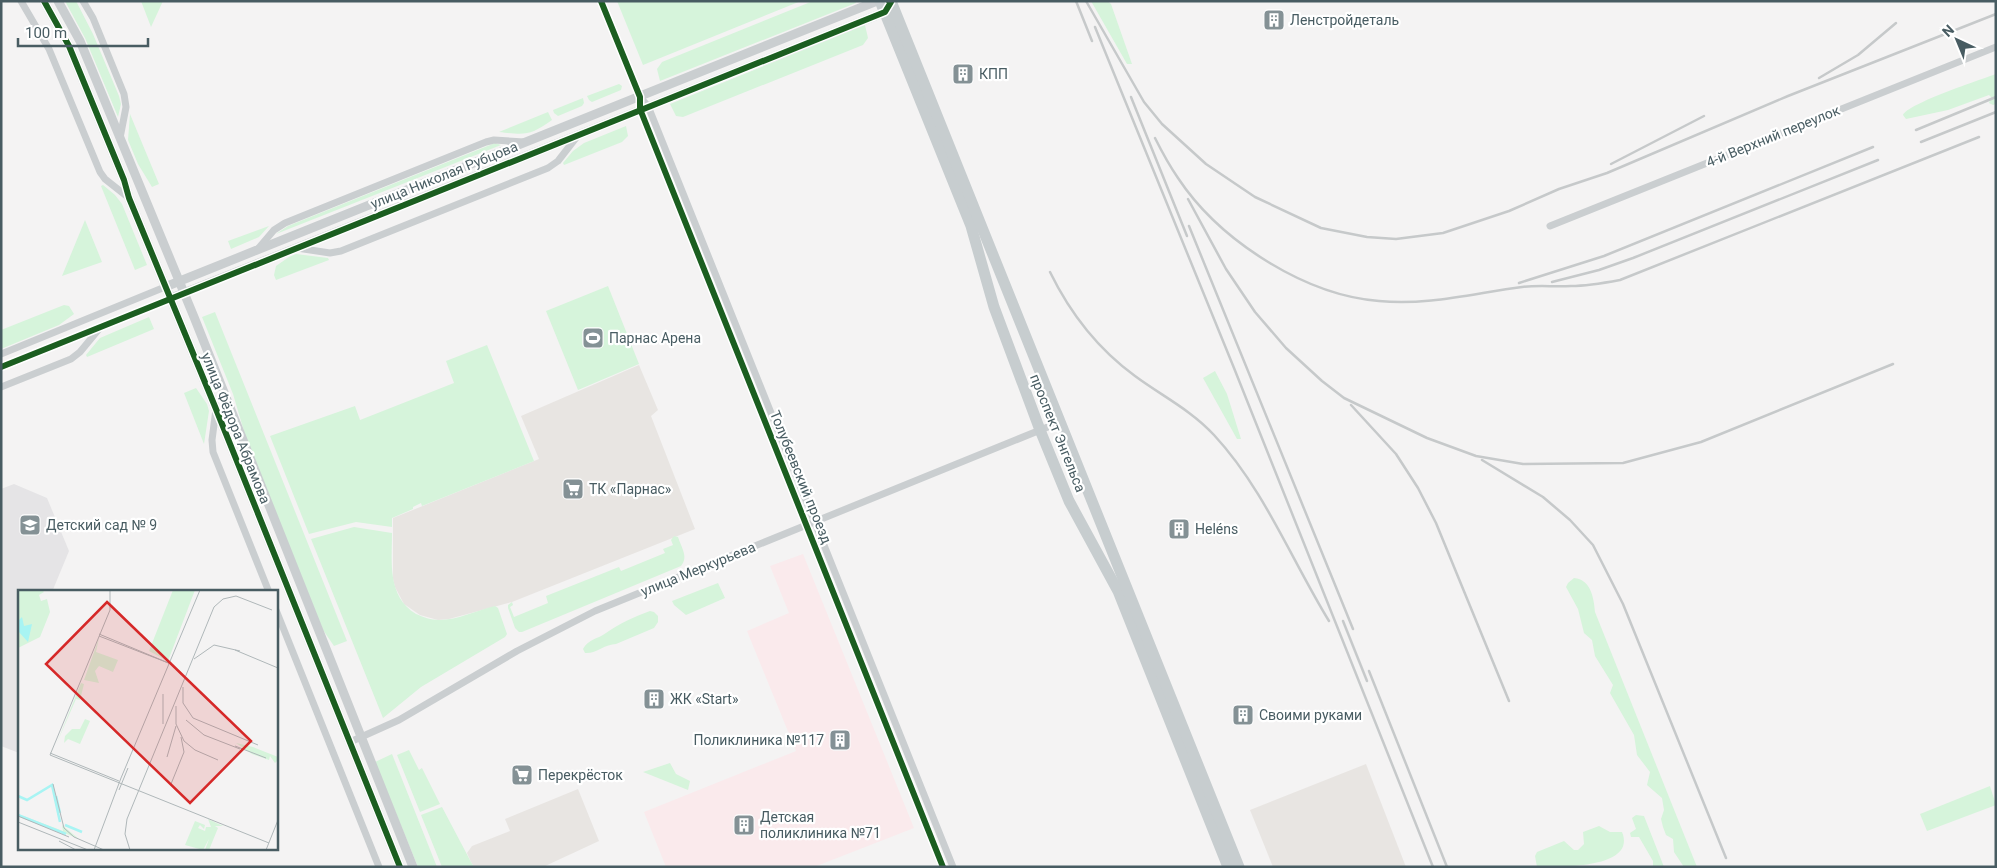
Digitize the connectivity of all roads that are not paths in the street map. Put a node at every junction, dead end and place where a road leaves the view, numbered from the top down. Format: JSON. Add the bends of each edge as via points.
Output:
{"nodes":[{"id":1,"x":21,"y":1,"type":"edge"},
{"id":2,"x":44,"y":1,"type":"edge"},
{"id":3,"x":58,"y":1,"type":"edge"},
{"id":4,"x":83,"y":1,"type":"edge"},
{"id":5,"x":601,"y":1,"type":"edge"},
{"id":6,"x":877,"y":1,"type":"edge"},
{"id":7,"x":887,"y":3,"type":"edge"},
{"id":8,"x":1996,"y":47,"type":"edge"},
{"id":9,"x":640,"y":97,"type":"junction"},
{"id":10,"x":644,"y":107,"type":"junction"},
{"id":11,"x":580,"y":133,"type":"junction"},
{"id":12,"x":120,"y":138,"type":"junction"},
{"id":13,"x":527,"y":143,"type":"junction"},
{"id":14,"x":129,"y":198,"type":"junction"},
{"id":15,"x":1550,"y":226,"type":"dead end"},
{"id":16,"x":297,"y":248,"type":"junction"},
{"id":17,"x":257,"y":250,"type":"junction"},
{"id":18,"x":179,"y":282,"type":"junction"},
{"id":19,"x":165,"y":287,"type":"junction"},
{"id":20,"x":184,"y":294,"type":"junction"},
{"id":21,"x":170,"y":299,"type":"junction"},
{"id":22,"x":100,"y":327,"type":"junction"},
{"id":23,"x":1,"y":354,"type":"edge"},
{"id":24,"x":1,"y":367,"type":"edge"},
{"id":25,"x":1,"y":387,"type":"edge"},
{"id":26,"x":216,"y":409,"type":"junction"},
{"id":27,"x":1060,"y":422,"type":"junction"},
{"id":28,"x":1040,"y":430,"type":"junction"},
{"id":29,"x":815,"y":522,"type":"junction"},
{"id":30,"x":807,"y":525,"type":"junction"},
{"id":31,"x":268,"y":590,"type":"edge"},
{"id":32,"x":278,"y":615,"type":"edge"},
{"id":33,"x":361,"y":738,"type":"junction"},
{"id":34,"x":350,"y":742,"type":"junction"},
{"id":35,"x":379,"y":867,"type":"edge"},
{"id":36,"x":400,"y":867,"type":"edge"},
{"id":37,"x":413,"y":867,"type":"edge"},
{"id":38,"x":943,"y":867,"type":"edge"},
{"id":39,"x":953,"y":867,"type":"edge"},
{"id":40,"x":1228,"y":867,"type":"edge"},
{"id":41,"x":1239,"y":867,"type":"edge"}],
"edges":[{"from":1,"to":14,"type":"street","via":[[50,49],[100,172],[105,180]]},
{"from":2,"to":14,"type":"street","name":"улица Фёдора Абрамова","via":[[69,46]]},
{"from":3,"to":12,"type":"street","name":"улица Фёдора Абрамова","via":[[80,41]]},
{"from":4,"to":12,"type":"street","via":[[126,100]]},
{"from":5,"to":9,"type":"street","name":"Толубеевский проезд"},
{"from":6,"to":9,"type":"street","name":"улица Николая Рубцова"},
{"from":7,"to":10,"type":"street","name":"улица Николая Рубцова"},
{"from":7,"to":27,"type":"main road","name":"проспект Энгельса"},
{"from":7,"to":28,"type":"main road","name":"проспект Энгельса","via":[[971,226],[994,307]]},
{"from":8,"to":15,"type":"street","name":"4-й Верхний переулок"},
{"from":9,"to":10,"type":"street","name":"Толубеевский проезд"},
{"from":9,"to":13,"type":"street","name":"улица Николая Рубцова"},
{"from":10,"to":11,"type":"street","name":"улица Николая Рубцова"},
{"from":10,"to":29,"type":"street","name":"Толубеевский проезд"},
{"from":10,"to":30,"type":"street","name":"Толубеевский проезд"},
{"from":11,"to":16,"type":"street","name":"улица Николая Рубцова"},
{"from":11,"to":16,"type":"street","via":[[558,161],[548,168],[341,252]]},
{"from":12,"to":18,"type":"street","name":"улица Фёдора Абрамова"},
{"from":13,"to":17,"type":"street","name":"улица Николая Рубцова"},
{"from":13,"to":17,"type":"street","via":[[486,142],[285,223]]},
{"from":14,"to":19,"type":"street","name":"улица Фёдора Абрамова"},
{"from":16,"to":20,"type":"street","name":"улица Николая Рубцова"},
{"from":17,"to":18,"type":"street","name":"улица Николая Рубцова"},
{"from":18,"to":19,"type":"street","name":"улица Николая Рубцова"},
{"from":18,"to":20,"type":"street","name":"улица Фёдора Абрамова"},
{"from":19,"to":21,"type":"street","name":"улица Фёдора Абрамова"},
{"from":19,"to":23,"type":"street","name":"улица Николая Рубцова"},
{"from":20,"to":21,"type":"street","name":"улица Николая Рубцова"},
{"from":20,"to":33,"type":"street","name":"улица Фёдора Абрамова"},
{"from":21,"to":22,"type":"street","name":"улица Николая Рубцова"},
{"from":21,"to":26,"type":"street","name":"улица Фёдора Абрамова"},
{"from":22,"to":24,"type":"street","name":"улица Николая Рубцова"},
{"from":22,"to":25,"type":"street","via":[[71,359]]},
{"from":26,"to":31,"type":"street","via":[[213,452]]},
{"from":26,"to":34,"type":"street","name":"улица Фёдора Абрамова"},
{"from":27,"to":28,"type":"street","name":"улица Меркурьева"},
{"from":27,"to":41,"type":"main road","name":"проспект Энгельса"},
{"from":28,"to":29,"type":"street","name":"улица Меркурьева"},
{"from":28,"to":40,"type":"main road","name":"проспект Энгельса","via":[[1069,501],[1118,590]]},
{"from":29,"to":30,"type":"street","name":"улица Меркурьева"},
{"from":29,"to":39,"type":"street","name":"Толубеевский проезд"},
{"from":30,"to":33,"type":"street","name":"улица Меркурьева","via":[[595,611]]},
{"from":30,"to":38,"type":"street","name":"Толубеевский проезд"},
{"from":32,"to":35,"type":"street"},
{"from":33,"to":34,"type":"street","name":"улица Меркурьева"},
{"from":33,"to":37,"type":"street","name":"улица Фёдора Абрамова"},
{"from":34,"to":36,"type":"street","name":"улица Фёдора Абрамова"}]}
